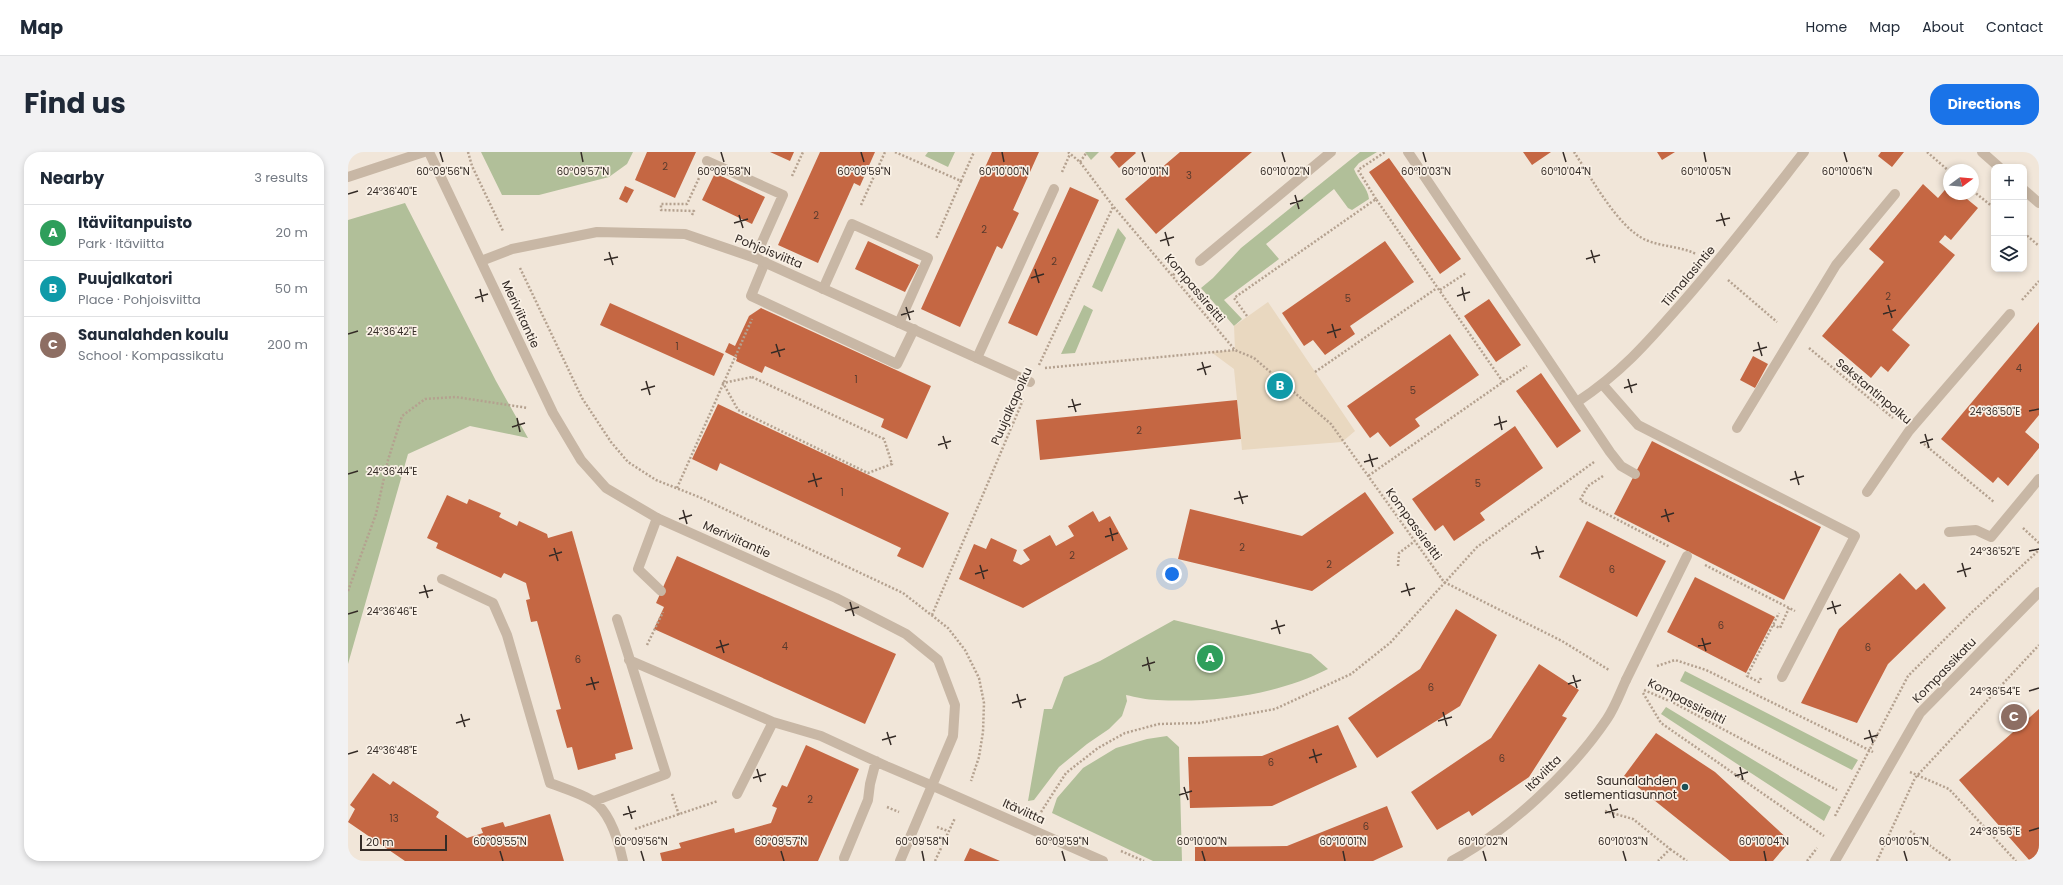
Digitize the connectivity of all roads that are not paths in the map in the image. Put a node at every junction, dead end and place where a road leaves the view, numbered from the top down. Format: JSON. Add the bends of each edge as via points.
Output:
{"nodes":[{"id":1,"x":424,"y":152,"type":"edge"},
{"id":2,"x":429,"y":152,"type":"edge"},
{"id":3,"x":1331,"y":152,"type":"edge"},
{"id":4,"x":1408,"y":152,"type":"edge"},
{"id":5,"x":1804,"y":152,"type":"edge"},
{"id":6,"x":1982,"y":152,"type":"edge"},
{"id":7,"x":707,"y":161,"type":"road end"},
{"id":8,"x":1996,"y":164,"type":"edge"},
{"id":9,"x":348,"y":176,"type":"edge"},
{"id":10,"x":1054,"y":189,"type":"dead end"},
{"id":11,"x":2027,"y":193,"type":"edge"},
{"id":12,"x":1895,"y":194,"type":"dead end"},
{"id":13,"x":2039,"y":203,"type":"edge"},
{"id":14,"x":755,"y":258,"type":"junction"},
{"id":15,"x":481,"y":261,"type":"junction"},
{"id":16,"x":765,"y":262,"type":"junction"},
{"id":17,"x":1200,"y":262,"type":"dead end"},
{"id":18,"x":823,"y":289,"type":"junction"},
{"id":19,"x":2010,"y":314,"type":"road end"},
{"id":20,"x":899,"y":323,"type":"junction"},
{"id":21,"x":914,"y":329,"type":"junction"},
{"id":22,"x":977,"y":358,"type":"junction"},
{"id":23,"x":1030,"y":382,"type":"road end"},
{"id":24,"x":1603,"y":385,"type":"junction"},
{"id":25,"x":1577,"y":402,"type":"junction"},
{"id":26,"x":1738,"y":428,"type":"dead end"},
{"id":27,"x":1635,"y":474,"type":"dead end"},
{"id":28,"x":2039,"y":479,"type":"edge"},
{"id":29,"x":1867,"y":492,"type":"dead end"},
{"id":30,"x":657,"y":518,"type":"junction"},
{"id":31,"x":1949,"y":532,"type":"dead end"},
{"id":32,"x":1687,"y":556,"type":"road end"},
{"id":33,"x":442,"y":579,"type":"dead end"},
{"id":34,"x":661,"y":591,"type":"dead end"},
{"id":35,"x":2039,"y":592,"type":"edge"},
{"id":36,"x":617,"y":619,"type":"dead end"},
{"id":37,"x":629,"y":660,"type":"junction"},
{"id":38,"x":1782,"y":678,"type":"dead end"},
{"id":39,"x":773,"y":722,"type":"junction"},
{"id":40,"x":876,"y":761,"type":"junction"},
{"id":41,"x":933,"y":786,"type":"junction"},
{"id":42,"x":737,"y":794,"type":"dead end"},
{"id":43,"x":594,"y":801,"type":"junction"},
{"id":44,"x":844,"y":858,"type":"dead end"},
{"id":45,"x":623,"y":861,"type":"edge"},
{"id":46,"x":900,"y":861,"type":"edge"},
{"id":47,"x":1103,"y":861,"type":"edge"},
{"id":48,"x":1452,"y":861,"type":"edge"},
{"id":49,"x":1835,"y":861,"type":"edge"}],
"edges":[{"from":1,"to":9,"type":"street"},
{"from":2,"to":15,"type":"street","name":"Meriviitantie"},
{"from":3,"to":17,"type":"street"},
{"from":4,"to":25,"type":"street"},
{"from":5,"to":24,"type":"street","name":"Tiimalasintie","via":[[1708,274],[1644,347]]},
{"from":6,"to":8,"type":"street"},
{"from":7,"to":14,"type":"street","via":[[783,195]]},
{"from":10,"to":22,"type":"street"},
{"from":11,"to":13,"type":"street"},
{"from":12,"to":26,"type":"street","via":[[1836,265]]},
{"from":14,"to":15,"type":"street","name":"Pohjoisviitta","via":[[685,234],[597,232],[512,249]]},
{"from":14,"to":16,"type":"street","name":"Pohjoisviitta"},
{"from":15,"to":30,"type":"street","name":"Meriviitantie","via":[[553,413],[581,460],[606,488]]},
{"from":16,"to":18,"type":"street","name":"Pohjoisviitta"},
{"from":16,"to":21,"type":"street","via":[[751,296],[897,364]]},
{"from":18,"to":20,"type":"street","name":"Pohjoisviitta"},
{"from":18,"to":20,"type":"street","via":[[852,224],[928,258]]},
{"from":19,"to":29,"type":"street","via":[[1909,432]]},
{"from":20,"to":21,"type":"street","name":"Pohjoisviitta"},
{"from":21,"to":22,"type":"street","name":"Pohjoisviitta"},
{"from":22,"to":23,"type":"street","name":"Pohjoisviitta"},
{"from":24,"to":25,"type":"street","name":"Tiimalasintie"},
{"from":24,"to":38,"type":"street","via":[[1638,425],[1855,536]]},
{"from":25,"to":27,"type":"street","via":[[1610,452],[1620,464]]},
{"from":28,"to":31,"type":"street","via":[[1991,537],[1976,530]]},
{"from":30,"to":34,"type":"street","via":[[638,569]]},
{"from":30,"to":41,"type":"street","name":"Meriviitantie","via":[[843,602],[906,634],[938,660],[955,705],[953,736]]},
{"from":32,"to":48,"type":"street","name":"Itäviitta","via":[[1608,718],[1564,772],[1525,808]]},
{"from":33,"to":43,"type":"street","via":[[492,603],[507,635],[550,783]]},
{"from":35,"to":49,"type":"street","name":"Kompassikatu","via":[[1920,713]]},
{"from":36,"to":37,"type":"street"},
{"from":37,"to":39,"type":"street","name":"Itäviitta"},
{"from":37,"to":43,"type":"street","via":[[666,774]]},
{"from":39,"to":40,"type":"street","name":"Itäviitta","via":[[821,736]]},
{"from":39,"to":42,"type":"street"},
{"from":40,"to":41,"type":"street","name":"Itäviitta"},
{"from":40,"to":44,"type":"street","via":[[868,800]]},
{"from":41,"to":46,"type":"street","name":"Meriviitantie"},
{"from":41,"to":47,"type":"street","name":"Itäviitta"},
{"from":43,"to":45,"type":"street","via":[[616,835]]}]}
